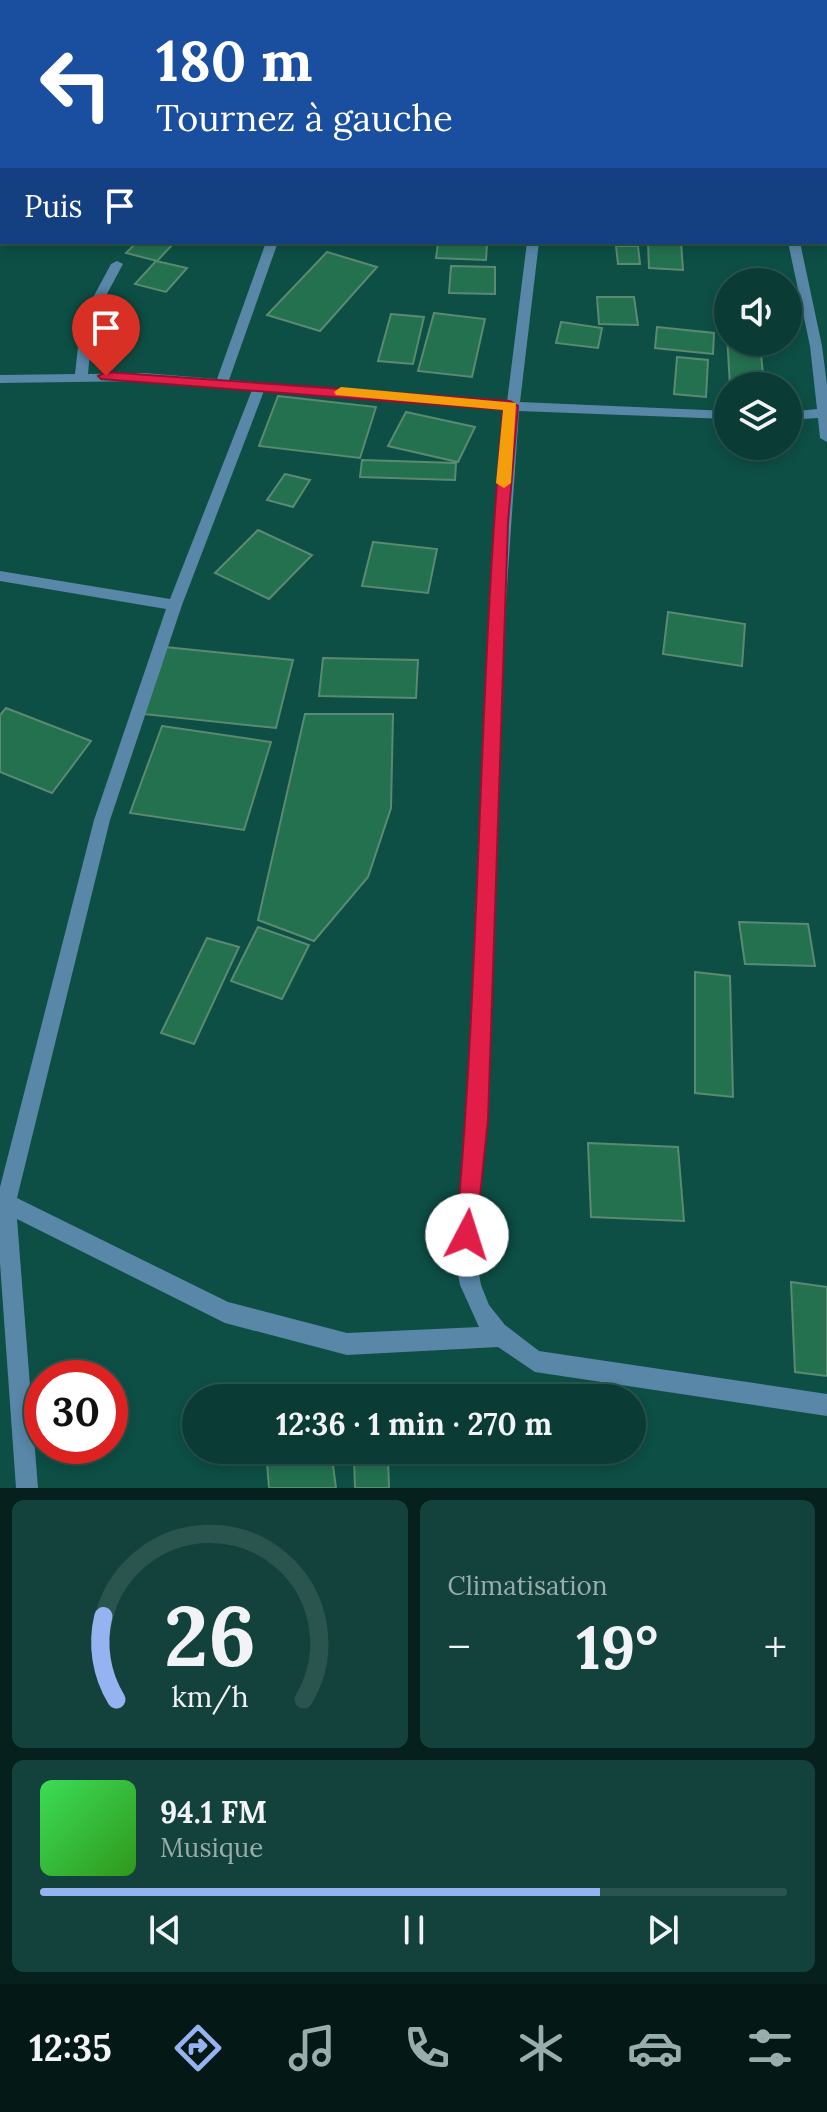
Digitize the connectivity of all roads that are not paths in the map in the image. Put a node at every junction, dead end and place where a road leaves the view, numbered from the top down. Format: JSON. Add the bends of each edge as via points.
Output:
{"nodes":[{"id":1,"x":271,"y":244,"type":"edge"},
{"id":2,"x":533,"y":244,"type":"edge"},
{"id":3,"x":794,"y":244,"type":"edge"},
{"id":4,"x":117,"y":264,"type":"dead end"},
{"id":5,"x":0,"y":379,"type":"edge"},
{"id":6,"x":81,"y":379,"type":"junction"},
{"id":7,"x":222,"y":382,"type":"junction"},
{"id":8,"x":260,"y":385,"type":"junction"},
{"id":9,"x":510,"y":406,"type":"junction"},
{"id":10,"x":822,"y":413,"type":"junction"},
{"id":11,"x":714,"y":414,"type":"edge"},
{"id":12,"x":802,"y":415,"type":"edge"},
{"id":13,"x":827,"y":438,"type":"edge"},
{"id":14,"x":0,"y":576,"type":"edge"},
{"id":15,"x":175,"y":605,"type":"junction"},
{"id":16,"x":6,"y":1203,"type":"junction"},
{"id":17,"x":497,"y":1337,"type":"junction"},
{"id":18,"x":827,"y":1405,"type":"edge"},
{"id":19,"x":27,"y":1488,"type":"edge"}],
"edges":[{"from":1,"to":7,"type":"street"},
{"from":2,"to":9,"type":"street"},
{"from":3,"to":10,"type":"street","via":[[816,346]]},
{"from":4,"to":6,"type":"street","via":[[87,320]]},
{"from":5,"to":6,"type":"street"},
{"from":6,"to":7,"type":"street"},
{"from":7,"to":8,"type":"street"},
{"from":8,"to":9,"type":"street"},
{"from":8,"to":15,"type":"street"},
{"from":9,"to":11,"type":"street"},
{"from":9,"to":17,"type":"street","via":[[500,523],[477,1120],[465,1264],[476,1304]]},
{"from":10,"to":12,"type":"street"},
{"from":10,"to":13,"type":"street"},
{"from":14,"to":15,"type":"street"},
{"from":15,"to":16,"type":"street","via":[[102,820]]},
{"from":16,"to":17,"type":"street","via":[[225,1312],[347,1344]]},
{"from":16,"to":19,"type":"street"},
{"from":17,"to":18,"type":"street","via":[[535,1361]]}]}
